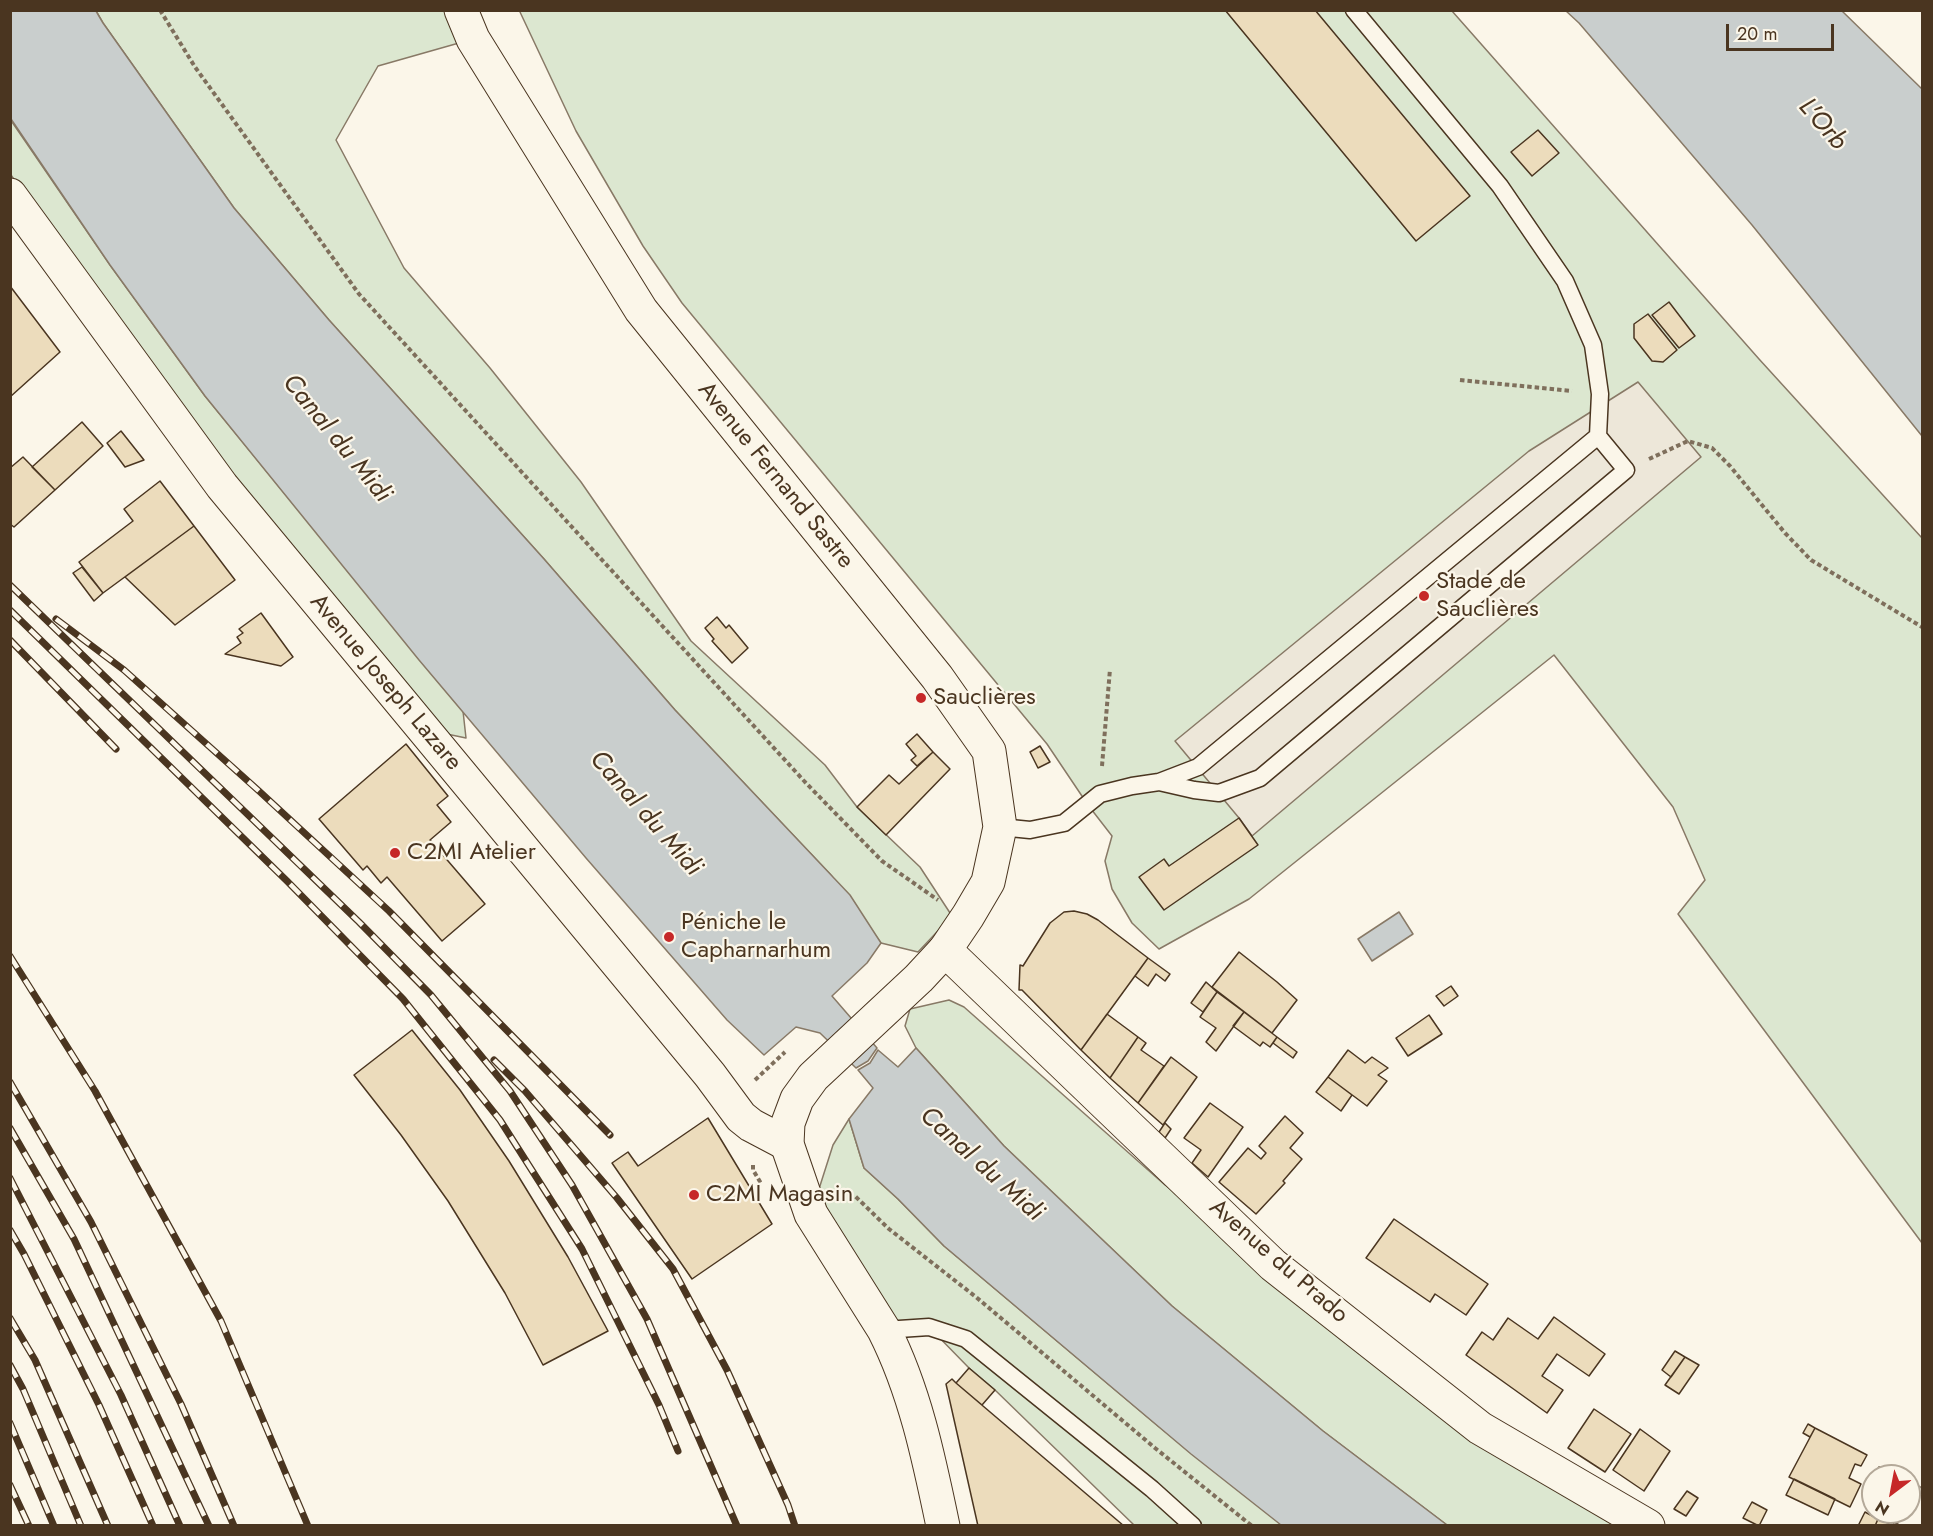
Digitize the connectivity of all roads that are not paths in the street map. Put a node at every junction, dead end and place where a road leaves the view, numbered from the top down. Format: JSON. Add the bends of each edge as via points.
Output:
{"nodes":[{"id":1,"x":461,"y":10,"type":"edge"},
{"id":2,"x":1354,"y":10,"type":"edge"},
{"id":3,"x":10,"y":195,"type":"edge"},
{"id":4,"x":1598,"y":436,"type":"junction"},
{"id":5,"x":1159,"y":782,"type":"junction"},
{"id":6,"x":1000,"y":827,"type":"junction"},
{"id":7,"x":945,"y":950,"type":"junction"},
{"id":8,"x":787,"y":1144,"type":"junction"},
{"id":9,"x":884,"y":1330,"type":"junction"},
{"id":10,"x":943,"y":1526,"type":"edge"},
{"id":11,"x":1193,"y":1526,"type":"edge"},
{"id":12,"x":1648,"y":1526,"type":"edge"}],
"edges":[{"from":1,"to":6,"type":"street","name":"Avenue Fernand Sastre","via":[[473,39],[641,310],[937,677],[988,751]]},
{"from":2,"to":4,"type":"lane","via":[[1500,186],[1565,281],[1593,345],[1600,394]]},
{"from":3,"to":8,"type":"street","name":"Avenue Joseph Lazare","via":[[222,486],[741,1116]]},
{"from":4,"to":5,"type":"lane","via":[[1197,767]]},
{"from":4,"to":5,"type":"lane","via":[[1626,470],[1260,778],[1219,793]]},
{"from":5,"to":6,"type":"lane","via":[[1100,794],[1064,823],[1030,830]]},
{"from":6,"to":7,"type":"street","name":"Avenue Fernand Sastre","via":[[988,882]]},
{"from":7,"to":8,"type":"street","name":"Avenue Fernand Sastre","via":[[813,1077],[797,1099],[788,1123]]},
{"from":7,"to":12,"type":"street","name":"Avenue du Prado","via":[[1273,1265],[1480,1428]]},
{"from":8,"to":9,"type":"street","via":[[811,1214]]},
{"from":9,"to":10,"type":"street","via":[[916,1411]]},
{"from":9,"to":11,"type":"lane","via":[[929,1327],[966,1339]]}]}
